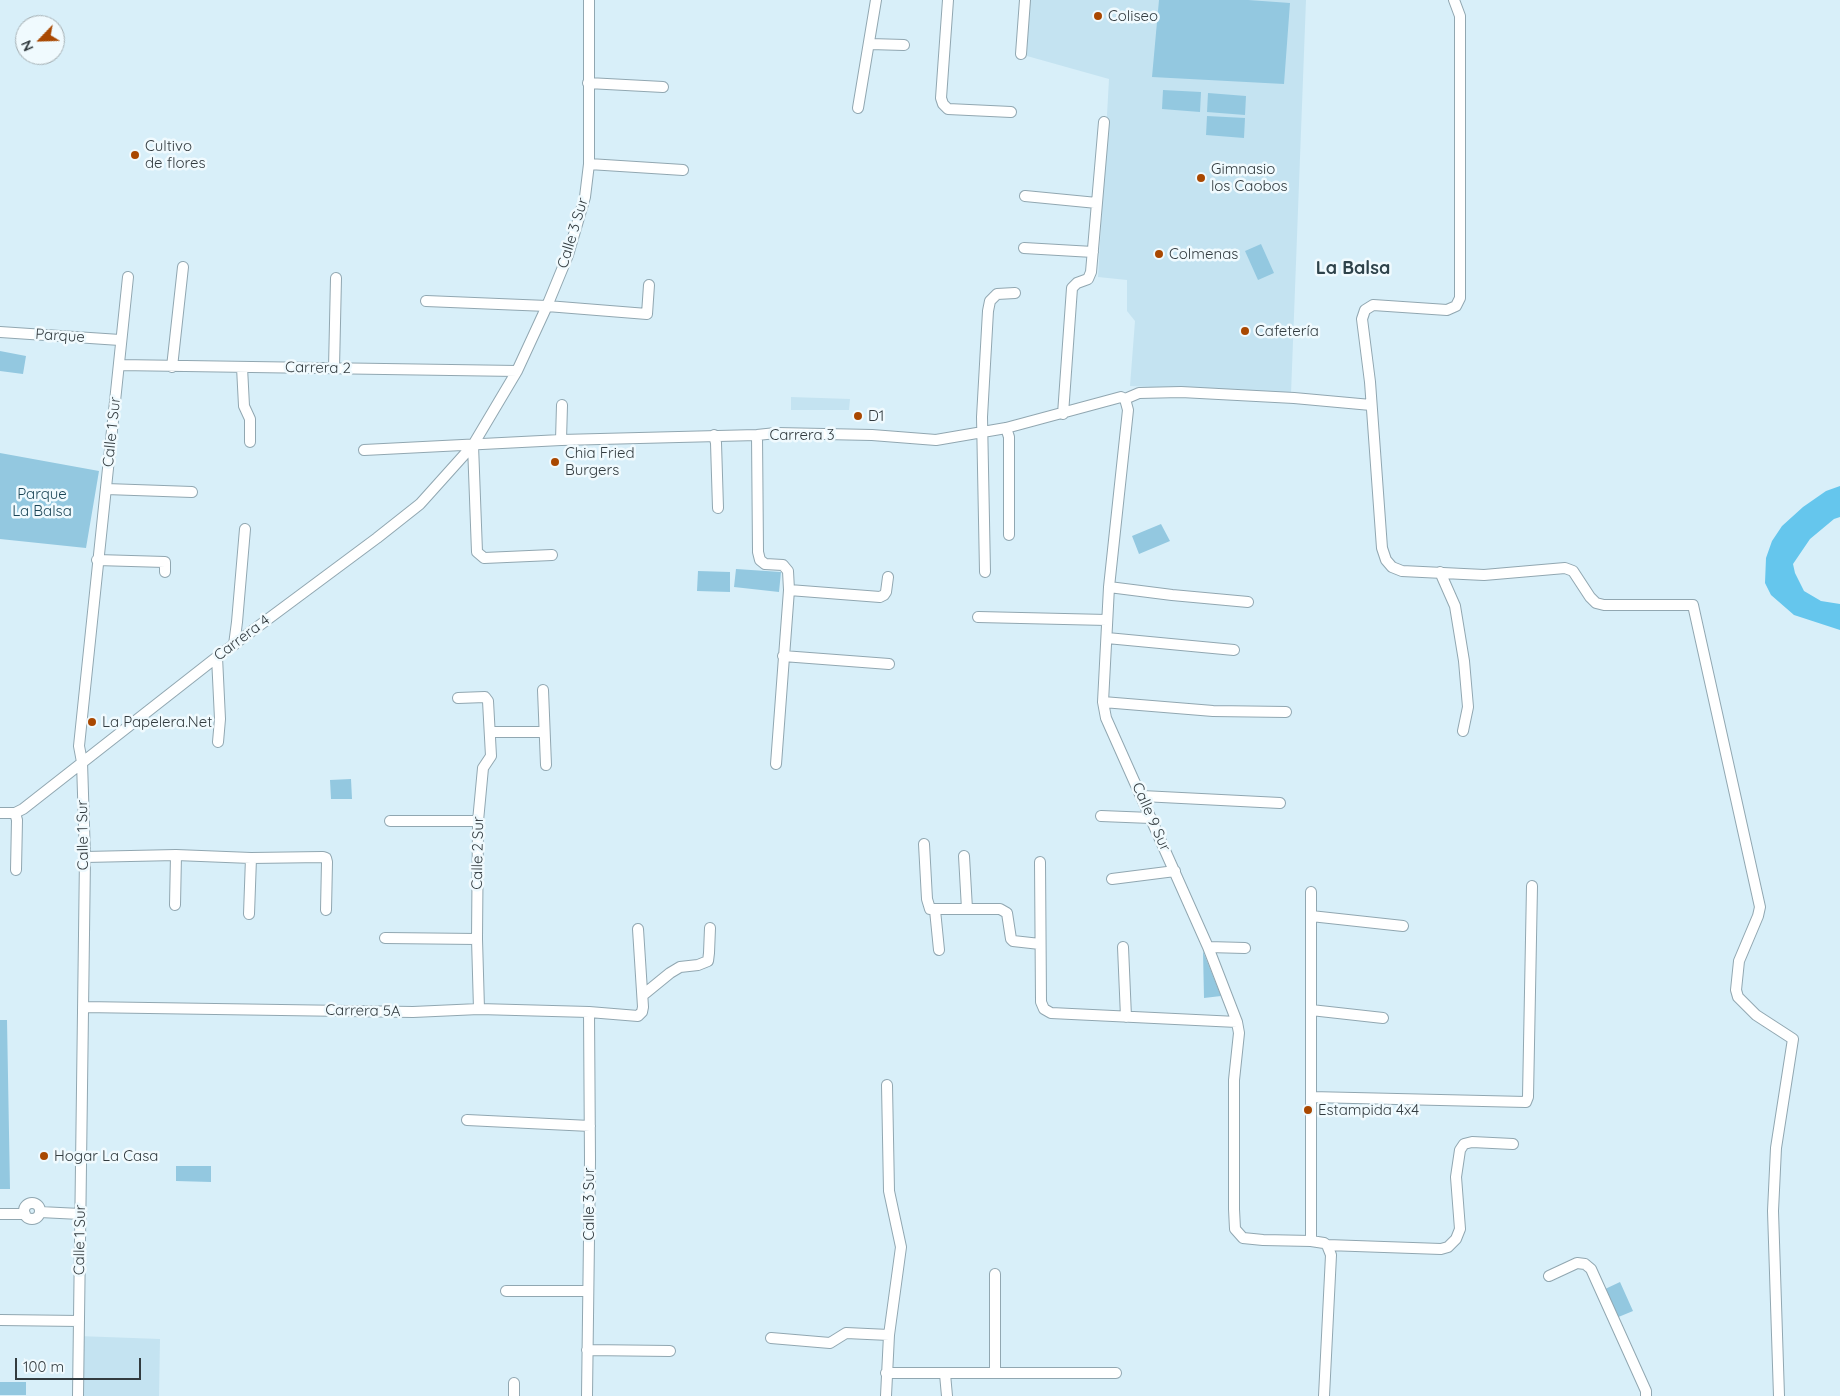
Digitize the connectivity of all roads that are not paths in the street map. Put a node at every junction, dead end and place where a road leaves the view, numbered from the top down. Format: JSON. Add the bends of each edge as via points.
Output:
{"nodes":[{"id":1,"x":589,"y":0,"type":"edge"},
{"id":2,"x":876,"y":0,"type":"edge"},
{"id":3,"x":948,"y":0,"type":"edge"},
{"id":4,"x":1025,"y":0,"type":"edge"},
{"id":5,"x":1454,"y":0,"type":"edge"},
{"id":6,"x":870,"y":44,"type":"junction"},
{"id":7,"x":904,"y":46,"type":"dead end"},
{"id":8,"x":1021,"y":54,"type":"dead end"},
{"id":9,"x":588,"y":83,"type":"junction"},
{"id":10,"x":663,"y":87,"type":"dead end"},
{"id":11,"x":858,"y":108,"type":"dead end"},
{"id":12,"x":1011,"y":112,"type":"dead end"},
{"id":13,"x":1104,"y":122,"type":"dead end"},
{"id":14,"x":589,"y":164,"type":"junction"},
{"id":15,"x":683,"y":170,"type":"dead end"},
{"id":16,"x":1025,"y":196,"type":"dead end"},
{"id":17,"x":1097,"y":203,"type":"junction"},
{"id":18,"x":1024,"y":248,"type":"dead end"},
{"id":19,"x":1093,"y":252,"type":"junction"},
{"id":20,"x":183,"y":268,"type":"dead end"},
{"id":21,"x":128,"y":277,"type":"dead end"},
{"id":22,"x":336,"y":278,"type":"dead end"},
{"id":23,"x":648,"y":285,"type":"dead end"},
{"id":24,"x":1015,"y":294,"type":"dead end"},
{"id":25,"x":426,"y":301,"type":"dead end"},
{"id":26,"x":547,"y":306,"type":"junction"},
{"id":27,"x":0,"y":332,"type":"edge"},
{"id":28,"x":120,"y":340,"type":"junction"},
{"id":29,"x":119,"y":365,"type":"junction"},
{"id":30,"x":172,"y":366,"type":"junction"},
{"id":31,"x":242,"y":367,"type":"junction"},
{"id":32,"x":334,"y":368,"type":"junction"},
{"id":33,"x":517,"y":371,"type":"junction"},
{"id":34,"x":1126,"y":399,"type":"junction"},
{"id":35,"x":562,"y":405,"type":"dead end"},
{"id":36,"x":1371,"y":405,"type":"junction"},
{"id":37,"x":1063,"y":414,"type":"junction"},
{"id":38,"x":1006,"y":428,"type":"junction"},
{"id":39,"x":983,"y":432,"type":"junction"},
{"id":40,"x":714,"y":435,"type":"junction"},
{"id":41,"x":757,"y":435,"type":"junction"},
{"id":42,"x":561,"y":440,"type":"junction"},
{"id":43,"x":250,"y":442,"type":"dead end"},
{"id":44,"x":473,"y":445,"type":"junction"},
{"id":45,"x":364,"y":450,"type":"dead end"},
{"id":46,"x":106,"y":489,"type":"junction"},
{"id":47,"x":192,"y":492,"type":"dead end"},
{"id":48,"x":718,"y":508,"type":"dead end"},
{"id":49,"x":245,"y":529,"type":"dead end"},
{"id":50,"x":1009,"y":535,"type":"dead end"},
{"id":51,"x":552,"y":556,"type":"dead end"},
{"id":52,"x":97,"y":560,"type":"junction"},
{"id":53,"x":165,"y":572,"type":"dead end"},
{"id":54,"x":985,"y":572,"type":"dead end"},
{"id":55,"x":1440,"y":572,"type":"junction"},
{"id":56,"x":888,"y":577,"type":"dead end"},
{"id":57,"x":1109,"y":587,"type":"junction"},
{"id":58,"x":789,"y":590,"type":"junction"},
{"id":59,"x":1248,"y":602,"type":"dead end"},
{"id":60,"x":978,"y":617,"type":"dead end"},
{"id":61,"x":1107,"y":620,"type":"junction"},
{"id":62,"x":1107,"y":638,"type":"junction"},
{"id":63,"x":234,"y":645,"type":"junction"},
{"id":64,"x":1234,"y":650,"type":"dead end"},
{"id":65,"x":217,"y":656,"type":"junction"},
{"id":66,"x":783,"y":656,"type":"junction"},
{"id":67,"x":889,"y":664,"type":"dead end"},
{"id":68,"x":543,"y":690,"type":"dead end"},
{"id":69,"x":458,"y":698,"type":"dead end"},
{"id":70,"x":1103,"y":702,"type":"junction"},
{"id":71,"x":1286,"y":712,"type":"dead end"},
{"id":72,"x":1463,"y":731,"type":"dead end"},
{"id":73,"x":490,"y":732,"type":"junction"},
{"id":74,"x":544,"y":732,"type":"junction"},
{"id":75,"x":218,"y":742,"type":"dead end"},
{"id":76,"x":82,"y":762,"type":"junction"},
{"id":77,"x":776,"y":764,"type":"dead end"},
{"id":78,"x":546,"y":765,"type":"dead end"},
{"id":79,"x":1142,"y":796,"type":"junction"},
{"id":80,"x":1280,"y":803,"type":"dead end"},
{"id":81,"x":0,"y":813,"type":"edge"},
{"id":82,"x":15,"y":813,"type":"junction"},
{"id":83,"x":1101,"y":816,"type":"dead end"},
{"id":84,"x":1151,"y":818,"type":"junction"},
{"id":85,"x":390,"y":821,"type":"dead end"},
{"id":86,"x":478,"y":821,"type":"junction"},
{"id":87,"x":924,"y":844,"type":"dead end"},
{"id":88,"x":176,"y":855,"type":"junction"},
{"id":89,"x":964,"y":856,"type":"dead end"},
{"id":90,"x":85,"y":857,"type":"junction"},
{"id":91,"x":251,"y":858,"type":"junction"},
{"id":92,"x":1040,"y":862,"type":"dead end"},
{"id":93,"x":16,"y":870,"type":"dead end"},
{"id":94,"x":1174,"y":871,"type":"junction"},
{"id":95,"x":1112,"y":879,"type":"dead end"},
{"id":96,"x":1532,"y":886,"type":"dead end"},
{"id":97,"x":1311,"y":892,"type":"dead end"},
{"id":98,"x":175,"y":905,"type":"dead end"},
{"id":99,"x":967,"y":909,"type":"junction"},
{"id":100,"x":326,"y":910,"type":"dead end"},
{"id":101,"x":935,"y":910,"type":"junction"},
{"id":102,"x":249,"y":914,"type":"dead end"},
{"id":103,"x":1311,"y":916,"type":"junction"},
{"id":104,"x":1403,"y":926,"type":"dead end"},
{"id":105,"x":710,"y":928,"type":"dead end"},
{"id":106,"x":638,"y":929,"type":"dead end"},
{"id":107,"x":385,"y":938,"type":"dead end"},
{"id":108,"x":477,"y":939,"type":"junction"},
{"id":109,"x":1040,"y":944,"type":"junction"},
{"id":110,"x":1208,"y":946,"type":"junction"},
{"id":111,"x":1123,"y":947,"type":"dead end"},
{"id":112,"x":1245,"y":948,"type":"dead end"},
{"id":113,"x":939,"y":950,"type":"dead end"},
{"id":114,"x":643,"y":995,"type":"junction"},
{"id":115,"x":83,"y":1007,"type":"junction"},
{"id":116,"x":479,"y":1010,"type":"junction"},
{"id":117,"x":1311,"y":1010,"type":"junction"},
{"id":118,"x":589,"y":1012,"type":"junction"},
{"id":119,"x":1126,"y":1017,"type":"junction"},
{"id":120,"x":1383,"y":1018,"type":"dead end"},
{"id":121,"x":1237,"y":1022,"type":"junction"},
{"id":122,"x":886,"y":1085,"type":"dead end"},
{"id":123,"x":1310,"y":1097,"type":"junction"},
{"id":124,"x":467,"y":1120,"type":"dead end"},
{"id":125,"x":590,"y":1126,"type":"junction"},
{"id":126,"x":1513,"y":1144,"type":"dead end"},
{"id":127,"x":0,"y":1214,"type":"edge"},
{"id":128,"x":80,"y":1214,"type":"junction"},
{"id":129,"x":1311,"y":1241,"type":"junction"},
{"id":130,"x":1327,"y":1246,"type":"junction"},
{"id":131,"x":996,"y":1274,"type":"dead end"},
{"id":132,"x":1549,"y":1276,"type":"dead end"},
{"id":133,"x":506,"y":1291,"type":"dead end"},
{"id":134,"x":588,"y":1291,"type":"junction"},
{"id":135,"x":0,"y":1320,"type":"edge"},
{"id":136,"x":79,"y":1321,"type":"junction"},
{"id":137,"x":889,"y":1335,"type":"junction"},
{"id":138,"x":771,"y":1338,"type":"dead end"},
{"id":139,"x":587,"y":1350,"type":"junction"},
{"id":140,"x":670,"y":1351,"type":"dead end"},
{"id":141,"x":886,"y":1373,"type":"junction"},
{"id":142,"x":995,"y":1373,"type":"junction"},
{"id":143,"x":1116,"y":1373,"type":"dead end"},
{"id":144,"x":945,"y":1374,"type":"junction"},
{"id":145,"x":514,"y":1383,"type":"dead end"},
{"id":146,"x":78,"y":1396,"type":"edge"},
{"id":147,"x":514,"y":1396,"type":"edge"},
{"id":148,"x":587,"y":1396,"type":"edge"},
{"id":149,"x":886,"y":1396,"type":"edge"},
{"id":150,"x":946,"y":1396,"type":"edge"},
{"id":151,"x":1324,"y":1396,"type":"edge"},
{"id":152,"x":1646,"y":1396,"type":"edge"},
{"id":153,"x":1779,"y":1396,"type":"edge"}],
"edges":[{"from":1,"to":9,"type":"street","name":"Calle 3 Sur"},
{"from":2,"to":6,"type":"street"},
{"from":3,"to":12,"type":"street","via":[[941,98],[944,104],[948,108]]},
{"from":4,"to":8,"type":"street"},
{"from":5,"to":36,"type":"street","via":[[1460,16],[1460,298],[1456,306],[1447,310],[1373,306],[1365,310],[1362,319]]},
{"from":6,"to":7,"type":"street"},
{"from":6,"to":11,"type":"street"},
{"from":9,"to":10,"type":"street"},
{"from":9,"to":14,"type":"street","name":"Calle 3 Sur"},
{"from":13,"to":17,"type":"street"},
{"from":14,"to":15,"type":"street"},
{"from":14,"to":26,"type":"street","name":"Calle 3 Sur","via":[[586,197],[568,255]]},
{"from":16,"to":17,"type":"street"},
{"from":17,"to":19,"type":"street"},
{"from":18,"to":19,"type":"street"},
{"from":19,"to":37,"type":"street","via":[[1091,275],[1072,288]]},
{"from":20,"to":30,"type":"street"},
{"from":21,"to":28,"type":"street","name":"Calle 1 Sur"},
{"from":22,"to":32,"type":"street"},
{"from":23,"to":26,"type":"street","via":[[647,314]]},
{"from":24,"to":39,"type":"street","via":[[997,294],[989,305]]},
{"from":25,"to":26,"type":"street"},
{"from":26,"to":33,"type":"street","name":"Calle 3 Sur"},
{"from":27,"to":28,"type":"street","name":"Parque"},
{"from":28,"to":29,"type":"street","name":"Calle 1 Sur"},
{"from":29,"to":30,"type":"street","name":"Carrera 2"},
{"from":29,"to":46,"type":"street","name":"Calle 1 Sur"},
{"from":30,"to":31,"type":"street","name":"Carrera 2"},
{"from":31,"to":32,"type":"street","name":"Carrera 2"},
{"from":31,"to":43,"type":"street"},
{"from":32,"to":33,"type":"street","name":"Carrera 2"},
{"from":33,"to":44,"type":"street","name":"Calle 3 Sur"},
{"from":34,"to":36,"type":"street","name":"Carrera 3","via":[[1140,393],[1180,392]]},
{"from":34,"to":37,"type":"street","name":"Carrera 3","via":[[1121,397]]},
{"from":34,"to":57,"type":"street","name":"Calle 9 Sur","via":[[1128,410]]},
{"from":35,"to":42,"type":"street"},
{"from":36,"to":55,"type":"street","via":[[1384,554],[1392,567],[1402,571]]},
{"from":37,"to":38,"type":"street","name":"Carrera 3"},
{"from":38,"to":39,"type":"street","name":"Carrera 3"},
{"from":38,"to":50,"type":"street","via":[[1009,438]]},
{"from":39,"to":41,"type":"street","name":"Carrera 3","via":[[936,440],[872,435]]},
{"from":39,"to":54,"type":"street"},
{"from":40,"to":41,"type":"street","name":"Carrera 3"},
{"from":40,"to":42,"type":"street","name":"Carrera 3"},
{"from":40,"to":48,"type":"street"},
{"from":41,"to":58,"type":"street","via":[[758,552],[765,564],[786,567]]},
{"from":42,"to":44,"type":"street","name":"Carrera 3"},
{"from":44,"to":45,"type":"street","name":"Carrera 3"},
{"from":44,"to":51,"type":"street","via":[[478,552],[484,558]]},
{"from":44,"to":63,"type":"street","name":"Carrera 4","via":[[420,504]]},
{"from":46,"to":47,"type":"street"},
{"from":46,"to":52,"type":"street","name":"Calle 1 Sur"},
{"from":49,"to":63,"type":"street"},
{"from":52,"to":53,"type":"street","via":[[165,562]]},
{"from":52,"to":76,"type":"street","name":"Calle 1 Sur","via":[[79,746]]},
{"from":55,"to":72,"type":"street","via":[[1455,606],[1464,661],[1468,707]]},
{"from":55,"to":153,"type":"street","via":[[1484,575],[1566,568],[1573,571],[1590,597],[1604,605],[1693,605],[1760,907],[1740,961],[1736,990],[1738,997],[1756,1015],[1793,1039],[1776,1148],[1773,1210]]},
{"from":56,"to":58,"type":"street","via":[[886,592],[880,597]]},
{"from":57,"to":59,"type":"street"},
{"from":57,"to":61,"type":"street","name":"Calle 9 Sur"},
{"from":58,"to":66,"type":"street"},
{"from":60,"to":61,"type":"street"},
{"from":61,"to":62,"type":"street","name":"Calle 9 Sur"},
{"from":62,"to":64,"type":"street"},
{"from":62,"to":70,"type":"street","name":"Calle 9 Sur"},
{"from":63,"to":65,"type":"street","name":"Carrera 4"},
{"from":65,"to":75,"type":"street"},
{"from":65,"to":76,"type":"street","name":"Carrera 4"},
{"from":66,"to":67,"type":"street"},
{"from":66,"to":77,"type":"street"},
{"from":68,"to":74,"type":"street"},
{"from":69,"to":73,"type":"street","name":"Calle 2 Sur","via":[[487,699]]},
{"from":70,"to":71,"type":"street","via":[[1213,711]]},
{"from":70,"to":79,"type":"street","name":"Calle 9 Sur","via":[[1106,718]]},
{"from":73,"to":74,"type":"street"},
{"from":73,"to":86,"type":"street","name":"Calle 2 Sur","via":[[491,756],[483,768]]},
{"from":74,"to":78,"type":"street"},
{"from":76,"to":82,"type":"street","name":"Carrera 4"},
{"from":76,"to":90,"type":"street","name":"Calle 1 Sur"},
{"from":79,"to":80,"type":"street"},
{"from":79,"to":84,"type":"street","name":"Calle 9 Sur"},
{"from":81,"to":82,"type":"street"},
{"from":82,"to":93,"type":"street"},
{"from":83,"to":84,"type":"street"},
{"from":84,"to":94,"type":"street","name":"Calle 9 Sur"},
{"from":85,"to":86,"type":"street"},
{"from":86,"to":108,"type":"street","name":"Calle 2 Sur"},
{"from":87,"to":101,"type":"street","via":[[927,899],[930,909]]},
{"from":88,"to":90,"type":"street"},
{"from":88,"to":91,"type":"street"},
{"from":88,"to":98,"type":"street"},
{"from":89,"to":99,"type":"street"},
{"from":90,"to":115,"type":"street","name":"Calle 1 Sur"},
{"from":91,"to":100,"type":"street","via":[[326,858]]},
{"from":91,"to":102,"type":"street"},
{"from":92,"to":109,"type":"street"},
{"from":94,"to":95,"type":"street"},
{"from":94,"to":110,"type":"street","name":"Calle 9 Sur"},
{"from":96,"to":123,"type":"street","via":[[1526,1102]]},
{"from":97,"to":103,"type":"street"},
{"from":99,"to":101,"type":"street"},
{"from":99,"to":109,"type":"street","via":[[1005,910],[1010,939]]},
{"from":101,"to":113,"type":"street"},
{"from":103,"to":104,"type":"street"},
{"from":103,"to":117,"type":"street"},
{"from":105,"to":114,"type":"street","via":[[708,961],[680,967]]},
{"from":106,"to":114,"type":"street"},
{"from":107,"to":108,"type":"street"},
{"from":108,"to":116,"type":"street","name":"Calle 2 Sur"},
{"from":109,"to":119,"type":"street","via":[[1044,1009],[1051,1013]]},
{"from":110,"to":112,"type":"street"},
{"from":110,"to":121,"type":"street","name":"Calle 9 Sur"},
{"from":111,"to":119,"type":"street"},
{"from":114,"to":118,"type":"street","name":"Carrera 5A","via":[[642,1012],[638,1016]]},
{"from":115,"to":116,"type":"street","name":"Carrera 5A","via":[[330,1014]]},
{"from":115,"to":128,"type":"street","name":"Calle 1 Sur"},
{"from":116,"to":118,"type":"street","name":"Carrera 5A"},
{"from":117,"to":120,"type":"street"},
{"from":117,"to":123,"type":"street"},
{"from":118,"to":125,"type":"street","name":"Calle 3 Sur"},
{"from":119,"to":121,"type":"street"},
{"from":121,"to":129,"type":"street","name":"Calle 9 Sur","via":[[1235,1229],[1243,1238]]},
{"from":122,"to":137,"type":"street","via":[[890,1191],[901,1247]]},
{"from":123,"to":129,"type":"street"},
{"from":124,"to":125,"type":"street"},
{"from":125,"to":134,"type":"street","name":"Calle 3 Sur"},
{"from":126,"to":130,"type":"street","via":[[1472,1142],[1464,1144],[1460,1150],[1456,1178],[1460,1229],[1448,1247]]},
{"from":127,"to":128,"type":"street","via":[[25,1214],[25,1207],[31,1203],[38,1205],[40,1212]]},
{"from":128,"to":136,"type":"street","name":"Calle 1 Sur","via":[[75,1278]]},
{"from":129,"to":130,"type":"street"},
{"from":130,"to":151,"type":"street","via":[[1331,1255]]},
{"from":131,"to":142,"type":"street"},
{"from":132,"to":152,"type":"street","via":[[1577,1263],[1591,1269]]},
{"from":133,"to":134,"type":"street"},
{"from":134,"to":139,"type":"street","name":"Calle 3 Sur"},
{"from":135,"to":136,"type":"street"},
{"from":136,"to":146,"type":"street","name":"Calle 1 Sur"},
{"from":137,"to":138,"type":"street","via":[[846,1333],[830,1342]]},
{"from":137,"to":141,"type":"street"},
{"from":139,"to":140,"type":"street"},
{"from":139,"to":148,"type":"street","name":"Calle 3 Sur"},
{"from":141,"to":144,"type":"street"},
{"from":141,"to":149,"type":"street"},
{"from":142,"to":143,"type":"street"},
{"from":142,"to":144,"type":"street"},
{"from":144,"to":150,"type":"street"},
{"from":145,"to":147,"type":"street"}]}
